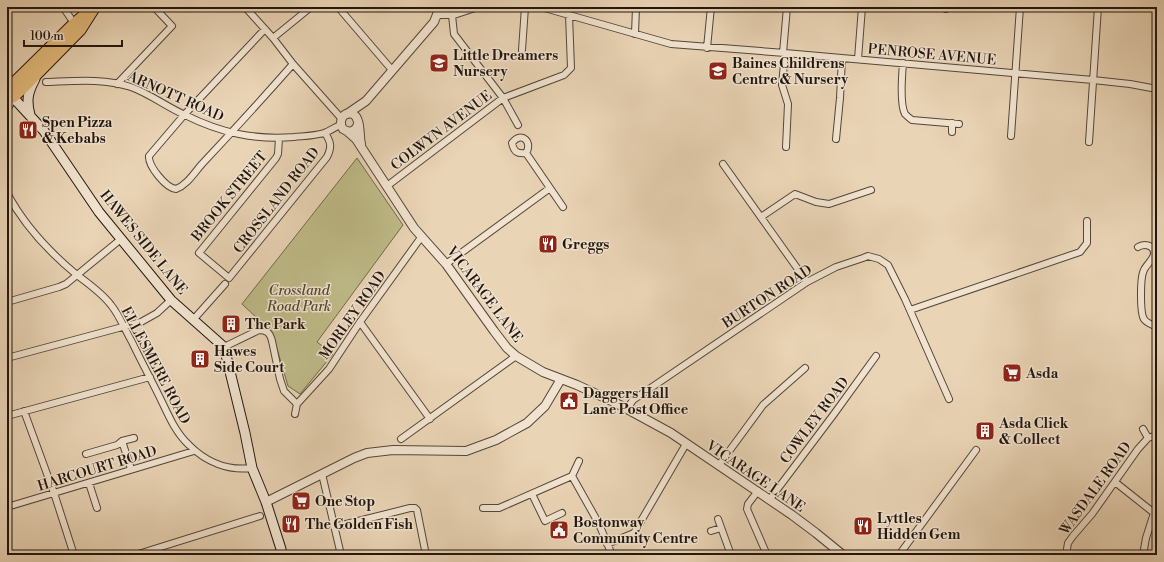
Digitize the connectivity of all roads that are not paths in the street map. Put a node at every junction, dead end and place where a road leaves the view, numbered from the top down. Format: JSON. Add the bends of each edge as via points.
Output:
{"nodes":[{"id":1,"x":63,"y":7,"type":"edge"},
{"id":2,"x":154,"y":7,"type":"edge"},
{"id":3,"x":245,"y":7,"type":"edge"},
{"id":4,"x":311,"y":7,"type":"edge"},
{"id":5,"x":338,"y":7,"type":"edge"},
{"id":6,"x":478,"y":7,"type":"edge"},
{"id":7,"x":525,"y":7,"type":"edge"},
{"id":8,"x":541,"y":7,"type":"edge"},
{"id":9,"x":636,"y":7,"type":"edge"},
{"id":10,"x":711,"y":7,"type":"edge"},
{"id":11,"x":787,"y":7,"type":"edge"},
{"id":12,"x":862,"y":7,"type":"edge"},
{"id":13,"x":1020,"y":7,"type":"edge"},
{"id":14,"x":1098,"y":7,"type":"edge"},
{"id":15,"x":95,"y":8,"type":"edge"},
{"id":16,"x":552,"y":8,"type":"edge"},
{"id":17,"x":439,"y":11,"type":"edge"},
{"id":18,"x":452,"y":15,"type":"junction"},
{"id":19,"x":569,"y":15,"type":"junction"},
{"id":20,"x":77,"y":27,"type":"junction"},
{"id":21,"x":264,"y":29,"type":"junction"},
{"id":22,"x":635,"y":34,"type":"junction"},
{"id":23,"x":273,"y":38,"type":"junction"},
{"id":24,"x":707,"y":48,"type":"junction"},
{"id":25,"x":522,"y":50,"type":"dead end"},
{"id":26,"x":784,"y":53,"type":"junction"},
{"id":27,"x":842,"y":58,"type":"junction"},
{"id":28,"x":858,"y":59,"type":"junction"},
{"id":29,"x":903,"y":63,"type":"junction"},
{"id":30,"x":293,"y":64,"type":"junction"},
{"id":31,"x":392,"y":70,"type":"junction"},
{"id":32,"x":1015,"y":73,"type":"junction"},
{"id":33,"x":37,"y":74,"type":"junction"},
{"id":34,"x":1093,"y":80,"type":"junction"},
{"id":35,"x":46,"y":82,"type":"dead end"},
{"id":36,"x":117,"y":84,"type":"junction"},
{"id":37,"x":1157,"y":89,"type":"edge"},
{"id":38,"x":8,"y":93,"type":"edge"},
{"id":39,"x":503,"y":98,"type":"junction"},
{"id":40,"x":366,"y":101,"type":"junction"},
{"id":41,"x":7,"y":108,"type":"edge"},
{"id":42,"x":184,"y":115,"type":"junction"},
{"id":43,"x":30,"y":116,"type":"junction"},
{"id":44,"x":343,"y":119,"type":"junction"},
{"id":45,"x":358,"y":122,"type":"junction"},
{"id":46,"x":518,"y":125,"type":"dead end"},
{"id":47,"x":348,"y":132,"type":"junction"},
{"id":48,"x":952,"y":132,"type":"dead end"},
{"id":49,"x":232,"y":133,"type":"junction"},
{"id":50,"x":326,"y":133,"type":"junction"},
{"id":51,"x":1011,"y":136,"type":"dead end"},
{"id":52,"x":280,"y":138,"type":"junction"},
{"id":53,"x":836,"y":139,"type":"dead end"},
{"id":54,"x":1090,"y":142,"type":"dead end"},
{"id":55,"x":786,"y":147,"type":"dead end"},
{"id":56,"x":363,"y":150,"type":"junction"},
{"id":57,"x":526,"y":153,"type":"dead end"},
{"id":58,"x":723,"y":164,"type":"dead end"},
{"id":59,"x":387,"y":186,"type":"junction"},
{"id":60,"x":550,"y":188,"type":"junction"},
{"id":61,"x":872,"y":190,"type":"dead end"},
{"id":62,"x":7,"y":192,"type":"edge"},
{"id":63,"x":563,"y":207,"type":"dead end"},
{"id":64,"x":761,"y":217,"type":"junction"},
{"id":65,"x":1087,"y":221,"type":"dead end"},
{"id":66,"x":422,"y":236,"type":"junction"},
{"id":67,"x":122,"y":239,"type":"junction"},
{"id":68,"x":1138,"y":247,"type":"dead end"},
{"id":69,"x":446,"y":264,"type":"junction"},
{"id":70,"x":77,"y":275,"type":"junction"},
{"id":71,"x":229,"y":278,"type":"joint"},
{"id":72,"x":807,"y":282,"type":"junction"},
{"id":73,"x":225,"y":284,"type":"dead end"},
{"id":74,"x":171,"y":300,"type":"junction"},
{"id":75,"x":7,"y":302,"type":"edge"},
{"id":76,"x":910,"y":310,"type":"junction"},
{"id":77,"x":194,"y":320,"type":"junction"},
{"id":78,"x":360,"y":322,"type":"junction"},
{"id":79,"x":1157,"y":322,"type":"edge"},
{"id":80,"x":1148,"y":323,"type":"junction"},
{"id":81,"x":124,"y":327,"type":"junction"},
{"id":82,"x":1157,"y":327,"type":"edge"},
{"id":83,"x":224,"y":347,"type":"junction"},
{"id":84,"x":516,"y":356,"type":"junction"},
{"id":85,"x":876,"y":356,"type":"dead end"},
{"id":86,"x":7,"y":358,"type":"edge"},
{"id":87,"x":805,"y":368,"type":"dead end"},
{"id":88,"x":150,"y":376,"type":"junction"},
{"id":89,"x":561,"y":379,"type":"junction"},
{"id":90,"x":949,"y":399,"type":"dead end"},
{"id":91,"x":297,"y":404,"type":"junction"},
{"id":92,"x":627,"y":408,"type":"junction"},
{"id":93,"x":24,"y":411,"type":"junction"},
{"id":94,"x":295,"y":414,"type":"dead end"},
{"id":95,"x":7,"y":416,"type":"edge"},
{"id":96,"x":430,"y":419,"type":"junction"},
{"id":97,"x":1143,"y":429,"type":"dead end"},
{"id":98,"x":1157,"y":435,"type":"edge"},
{"id":99,"x":134,"y":438,"type":"dead end"},
{"id":100,"x":1148,"y":438,"type":"junction"},
{"id":101,"x":401,"y":440,"type":"dead end"},
{"id":102,"x":122,"y":441,"type":"junction"},
{"id":103,"x":686,"y":444,"type":"junction"},
{"id":104,"x":976,"y":450,"type":"dead end"},
{"id":105,"x":194,"y":451,"type":"junction"},
{"id":106,"x":86,"y":454,"type":"dead end"},
{"id":107,"x":579,"y":461,"type":"dead end"},
{"id":108,"x":719,"y":465,"type":"junction"},
{"id":109,"x":252,"y":468,"type":"junction"},
{"id":110,"x":131,"y":469,"type":"junction"},
{"id":111,"x":322,"y":474,"type":"junction"},
{"id":112,"x":572,"y":476,"type":"junction"},
{"id":113,"x":1115,"y":482,"type":"junction"},
{"id":114,"x":89,"y":483,"type":"junction"},
{"id":115,"x":758,"y":491,"type":"junction"},
{"id":116,"x":54,"y":493,"type":"junction"},
{"id":117,"x":532,"y":494,"type":"junction"},
{"id":118,"x":770,"y":499,"type":"junction"},
{"id":119,"x":266,"y":502,"type":"junction"},
{"id":120,"x":7,"y":507,"type":"edge"},
{"id":121,"x":97,"y":508,"type":"dead end"},
{"id":122,"x":483,"y":508,"type":"dead end"},
{"id":123,"x":562,"y":513,"type":"dead end"},
{"id":124,"x":1155,"y":514,"type":"edge"},
{"id":125,"x":260,"y":516,"type":"dead end"},
{"id":126,"x":718,"y":519,"type":"dead end"},
{"id":127,"x":334,"y":527,"type":"junction"},
{"id":128,"x":721,"y":528,"type":"junction"},
{"id":129,"x":711,"y":531,"type":"dead end"},
{"id":130,"x":608,"y":544,"type":"junction"},
{"id":131,"x":74,"y":555,"type":"edge"},
{"id":132,"x":135,"y":555,"type":"edge"},
{"id":133,"x":281,"y":555,"type":"edge"},
{"id":134,"x":341,"y":555,"type":"edge"},
{"id":135,"x":426,"y":555,"type":"edge"},
{"id":136,"x":612,"y":555,"type":"edge"},
{"id":137,"x":731,"y":555,"type":"edge"},
{"id":138,"x":766,"y":555,"type":"edge"},
{"id":139,"x":843,"y":555,"type":"edge"},
{"id":140,"x":899,"y":555,"type":"edge"},
{"id":141,"x":1066,"y":555,"type":"edge"},
{"id":142,"x":1143,"y":555,"type":"edge"}],
"edges":[{"from":1,"to":20,"type":"street"},
{"from":2,"to":36,"type":"street","via":[[172,26]]},
{"from":3,"to":21,"type":"street"},
{"from":4,"to":23,"type":"street"},
{"from":5,"to":31,"type":"street"},
{"from":6,"to":18,"type":"street"},
{"from":7,"to":25,"type":"street"},
{"from":8,"to":16,"type":"street","name":"PENROSE AVENUE"},
{"from":9,"to":22,"type":"street"},
{"from":10,"to":24,"type":"street"},
{"from":11,"to":26,"type":"street"},
{"from":12,"to":28,"type":"street"},
{"from":13,"to":32,"type":"street"},
{"from":14,"to":34,"type":"street"},
{"from":15,"to":20,"type":"highway"},
{"from":16,"to":19,"type":"street","name":"PENROSE AVENUE"},
{"from":17,"to":18,"type":"street"},
{"from":17,"to":31,"type":"street","via":[[434,22]]},
{"from":18,"to":39,"type":"street","via":[[454,34]]},
{"from":19,"to":22,"type":"street","name":"PENROSE AVENUE"},
{"from":19,"to":39,"type":"street","name":"COLWYN AVENUE","via":[[571,68],[564,75]]},
{"from":20,"to":33,"type":"highway"},
{"from":20,"to":38,"type":"highway"},
{"from":21,"to":23,"type":"street"},
{"from":21,"to":42,"type":"street"},
{"from":22,"to":24,"type":"street","name":"PENROSE AVENUE","via":[[671,44]]},
{"from":23,"to":30,"type":"street"},
{"from":24,"to":26,"type":"street","name":"PENROSE AVENUE"},
{"from":26,"to":27,"type":"street","name":"PENROSE AVENUE"},
{"from":26,"to":55,"type":"street","via":[[782,85],[788,104]]},
{"from":27,"to":28,"type":"street","name":"PENROSE AVENUE"},
{"from":27,"to":53,"type":"street"},
{"from":28,"to":29,"type":"street","name":"PENROSE AVENUE"},
{"from":29,"to":32,"type":"street","name":"PENROSE AVENUE"},
{"from":29,"to":48,"type":"street","via":[[905,114],[912,120],[956,124]]},
{"from":30,"to":44,"type":"street"},
{"from":30,"to":49,"type":"street"},
{"from":31,"to":40,"type":"street"},
{"from":32,"to":34,"type":"street","name":"PENROSE AVENUE"},
{"from":32,"to":51,"type":"street"},
{"from":33,"to":38,"type":"highway","via":[[24,88]]},
{"from":33,"to":43,"type":"main road","via":[[28,95]]},
{"from":34,"to":37,"type":"street","name":"PENROSE AVENUE"},
{"from":34,"to":54,"type":"street"},
{"from":35,"to":36,"type":"street","name":"ARNOTT ROAD","via":[[99,81]]},
{"from":36,"to":42,"type":"street","name":"ARNOTT ROAD","via":[[144,92]]},
{"from":38,"to":41,"type":"street"},
{"from":38,"to":43,"type":"main road","name":"HAWES SIDE LANE"},
{"from":39,"to":46,"type":"street"},
{"from":39,"to":59,"type":"street","name":"COLWYN AVENUE"},
{"from":40,"to":44,"type":"street"},
{"from":40,"to":45,"type":"street"},
{"from":42,"to":49,"type":"street","name":"ARNOTT ROAD"},
{"from":42,"to":49,"type":"street","via":[[149,156],[152,166],[168,187],[181,188]]},
{"from":43,"to":67,"type":"main road","name":"HAWES SIDE LANE","via":[[44,131],[99,212]]},
{"from":44,"to":45,"type":"street","via":[[353,114]]},
{"from":44,"to":47,"type":"street","name":"VICARAGE LANE","via":[[343,129]]},
{"from":44,"to":50,"type":"street","name":"ARNOTT ROAD"},
{"from":45,"to":47,"type":"street","via":[[356,129]]},
{"from":45,"to":56,"type":"street","name":"VICARAGE LANE"},
{"from":47,"to":56,"type":"street","name":"VICARAGE LANE"},
{"from":49,"to":52,"type":"street","name":"ARNOTT ROAD"},
{"from":50,"to":52,"type":"street","name":"ARNOTT ROAD"},
{"from":50,"to":71,"type":"street","name":"CROSSLAND ROAD","via":[[330,140],[330,151],[316,172]]},
{"from":52,"to":71,"type":"street","name":"BROOK STREET","via":[[276,158],[199,253]]},
{"from":56,"to":59,"type":"street","name":"VICARAGE LANE"},
{"from":57,"to":60,"type":"street"},
{"from":58,"to":64,"type":"street"},
{"from":59,"to":66,"type":"street","name":"VICARAGE LANE"},
{"from":60,"to":63,"type":"street"},
{"from":60,"to":69,"type":"street"},
{"from":61,"to":64,"type":"street","via":[[829,204],[795,194]]},
{"from":62,"to":70,"type":"street","name":"ELLESMERE ROAD","via":[[15,208],[36,235]]},
{"from":64,"to":72,"type":"street"},
{"from":65,"to":76,"type":"street","via":[[1087,243],[1080,252]]},
{"from":66,"to":69,"type":"street","name":"VICARAGE LANE"},
{"from":66,"to":78,"type":"street","name":"MORLEY ROAD"},
{"from":67,"to":70,"type":"street"},
{"from":67,"to":74,"type":"main road","name":"HAWES SIDE LANE"},
{"from":68,"to":80,"type":"street","via":[[1148,245],[1154,254],[1143,271],[1141,283],[1143,319]]},
{"from":69,"to":84,"type":"street","name":"VICARAGE LANE","via":[[494,331]]},
{"from":70,"to":75,"type":"street","via":[[59,287]]},
{"from":70,"to":81,"type":"street","name":"ELLESMERE ROAD","via":[[111,305]]},
{"from":72,"to":76,"type":"street","name":"BURTON ROAD","via":[[836,267],[868,256],[888,265]]},
{"from":72,"to":92,"type":"street","name":"BURTON ROAD","via":[[633,400]]},
{"from":73,"to":77,"type":"street"},
{"from":74,"to":77,"type":"main road","name":"HAWES SIDE LANE"},
{"from":74,"to":81,"type":"street","via":[[148,319]]},
{"from":76,"to":90,"type":"street","name":"BURTON ROAD"},
{"from":77,"to":83,"type":"main road","name":"HAWES SIDE LANE"},
{"from":78,"to":91,"type":"street","name":"MORLEY ROAD","via":[[329,369]]},
{"from":78,"to":96,"type":"street"},
{"from":79,"to":80,"type":"street"},
{"from":80,"to":82,"type":"street"},
{"from":81,"to":86,"type":"street"},
{"from":81,"to":88,"type":"street","name":"ELLESMERE ROAD"},
{"from":83,"to":91,"type":"street","via":[[259,330],[267,331],[271,336],[284,391]]},
{"from":83,"to":109,"type":"main road"},
{"from":84,"to":89,"type":"street","name":"VICARAGE LANE"},
{"from":84,"to":96,"type":"street"},
{"from":85,"to":118,"type":"street","name":"COWLEY ROAD"},
{"from":87,"to":108,"type":"street","via":[[763,405]]},
{"from":88,"to":93,"type":"street"},
{"from":88,"to":105,"type":"street","name":"ELLESMERE ROAD","via":[[174,425]]},
{"from":89,"to":92,"type":"street","name":"VICARAGE LANE"},
{"from":89,"to":111,"type":"street","via":[[545,406],[527,423],[496,440],[466,452],[393,450],[367,453]]},
{"from":91,"to":94,"type":"street"},
{"from":92,"to":103,"type":"street","name":"VICARAGE LANE"},
{"from":93,"to":95,"type":"street"},
{"from":93,"to":116,"type":"street"},
{"from":96,"to":101,"type":"street"},
{"from":97,"to":100,"type":"street","name":"WASDALE ROAD"},
{"from":98,"to":100,"type":"street","name":"WASDALE ROAD"},
{"from":99,"to":102,"type":"street"},
{"from":100,"to":113,"type":"street","name":"WASDALE ROAD"},
{"from":102,"to":106,"type":"street","via":[[117,445]]},
{"from":102,"to":110,"type":"street"},
{"from":103,"to":108,"type":"street","name":"VICARAGE LANE"},
{"from":103,"to":130,"type":"street","via":[[634,533]]},
{"from":104,"to":140,"type":"street"},
{"from":105,"to":109,"type":"street","name":"ELLESMERE ROAD","via":[[224,466]]},
{"from":105,"to":110,"type":"street","name":"HARCOURT ROAD"},
{"from":107,"to":112,"type":"street"},
{"from":108,"to":115,"type":"street","name":"VICARAGE LANE"},
{"from":109,"to":119,"type":"main road"},
{"from":110,"to":114,"type":"street","name":"HARCOURT ROAD"},
{"from":111,"to":119,"type":"street"},
{"from":111,"to":127,"type":"street"},
{"from":112,"to":117,"type":"street"},
{"from":112,"to":130,"type":"street"},
{"from":113,"to":124,"type":"street"},
{"from":113,"to":141,"type":"street","name":"WASDALE ROAD","via":[[1072,536]]},
{"from":114,"to":116,"type":"street","name":"HARCOURT ROAD"},
{"from":114,"to":121,"type":"street"},
{"from":115,"to":118,"type":"street","name":"VICARAGE LANE"},
{"from":115,"to":138,"type":"street","via":[[747,509]]},
{"from":116,"to":120,"type":"street","name":"HARCOURT ROAD"},
{"from":116,"to":131,"type":"street"},
{"from":117,"to":122,"type":"street","via":[[499,508]]},
{"from":117,"to":123,"type":"street","via":[[545,521]]},
{"from":118,"to":139,"type":"street","name":"VICARAGE LANE"},
{"from":119,"to":133,"type":"main road"},
{"from":124,"to":142,"type":"street"},
{"from":125,"to":132,"type":"street"},
{"from":126,"to":128,"type":"street"},
{"from":127,"to":134,"type":"street"},
{"from":127,"to":135,"type":"street","via":[[415,508]]},
{"from":128,"to":129,"type":"street"},
{"from":128,"to":137,"type":"street"},
{"from":130,"to":136,"type":"street"}]}
